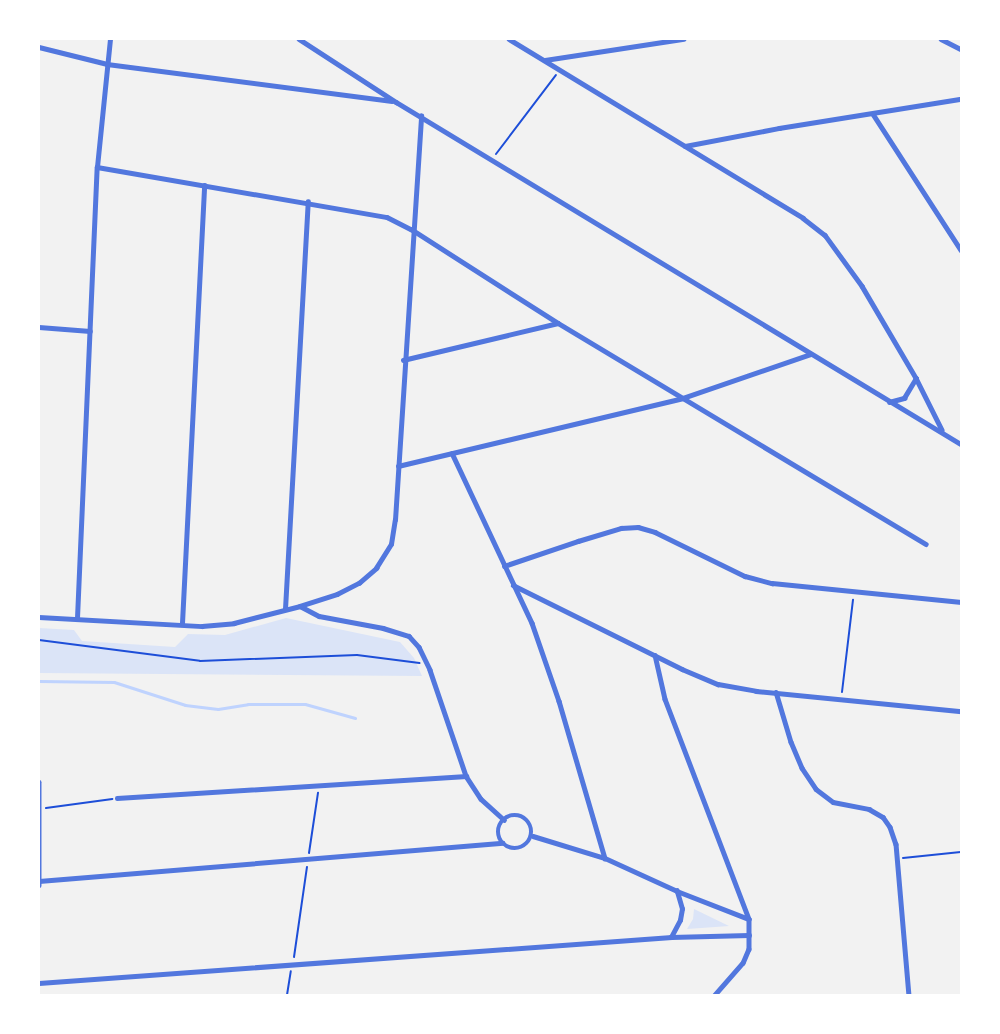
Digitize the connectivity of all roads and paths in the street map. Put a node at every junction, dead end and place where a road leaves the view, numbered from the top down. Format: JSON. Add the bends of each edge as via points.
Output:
{"nodes":[{"id":1,"x":110,"y":39,"type":"edge"},
{"id":2,"x":299,"y":39,"type":"edge"},
{"id":3,"x":509,"y":39,"type":"edge"},
{"id":4,"x":683,"y":39,"type":"edge"},
{"id":5,"x":941,"y":39,"type":"edge"},
{"id":6,"x":39,"y":48,"type":"edge"},
{"id":7,"x":961,"y":49,"type":"edge"},
{"id":8,"x":545,"y":60,"type":"junction"},
{"id":9,"x":106,"y":64,"type":"junction"},
{"id":10,"x":560,"y":69,"type":"junction"},
{"id":11,"x":961,"y":99,"type":"edge"},
{"id":12,"x":396,"y":102,"type":"junction"},
{"id":13,"x":873,"y":114,"type":"junction"},
{"id":14,"x":421,"y":116,"type":"junction"},
{"id":15,"x":686,"y":146,"type":"junction"},
{"id":16,"x":492,"y":159,"type":"junction"},
{"id":17,"x":97,"y":167,"type":"junction"},
{"id":18,"x":204,"y":186,"type":"junction"},
{"id":19,"x":308,"y":202,"type":"junction"},
{"id":20,"x":411,"y":229,"type":"junction"},
{"id":21,"x":961,"y":250,"type":"edge"},
{"id":22,"x":558,"y":322,"type":"junction"},
{"id":23,"x":39,"y":327,"type":"edge"},
{"id":24,"x":90,"y":331,"type":"junction"},
{"id":25,"x":811,"y":354,"type":"junction"},
{"id":26,"x":403,"y":360,"type":"junction"},
{"id":27,"x":916,"y":378,"type":"junction"},
{"id":28,"x":683,"y":398,"type":"junction"},
{"id":29,"x":889,"y":402,"type":"junction"},
{"id":30,"x":942,"y":431,"type":"junction"},
{"id":31,"x":961,"y":444,"type":"edge"},
{"id":32,"x":452,"y":453,"type":"junction"},
{"id":33,"x":398,"y":466,"type":"junction"},
{"id":34,"x":926,"y":544,"type":"dead end"},
{"id":35,"x":504,"y":566,"type":"junction"},
{"id":36,"x":513,"y":585,"type":"junction"},
{"id":37,"x":854,"y":592,"type":"junction"},
{"id":38,"x":961,"y":602,"type":"edge"},
{"id":39,"x":300,"y":606,"type":"junction"},
{"id":40,"x":285,"y":609,"type":"junction"},
{"id":41,"x":39,"y":617,"type":"edge"},
{"id":42,"x":76,"y":618,"type":"junction"},
{"id":43,"x":182,"y":623,"type":"junction"},
{"id":44,"x":39,"y":640,"type":"edge"},
{"id":45,"x":655,"y":656,"type":"junction"},
{"id":46,"x":428,"y":664,"type":"junction"},
{"id":47,"x":776,"y":693,"type":"junction"},
{"id":48,"x":841,"y":698,"type":"junction"},
{"id":49,"x":961,"y":711,"type":"edge"},
{"id":50,"x":466,"y":776,"type":"junction"},
{"id":51,"x":39,"y":782,"type":"edge"},
{"id":52,"x":319,"y":787,"type":"junction"},
{"id":53,"x":117,"y":798,"type":"joint"},
{"id":54,"x":40,"y":809,"type":"edge"},
{"id":55,"x":504,"y":820,"type":"junction"},
{"id":56,"x":532,"y":836,"type":"junction"},
{"id":57,"x":502,"y":843,"type":"junction"},
{"id":58,"x":961,"y":852,"type":"edge"},
{"id":59,"x":605,"y":858,"type":"junction"},
{"id":60,"x":897,"y":858,"type":"junction"},
{"id":61,"x":308,"y":859,"type":"junction"},
{"id":62,"x":39,"y":883,"type":"edge"},
{"id":63,"x":677,"y":891,"type":"junction"},
{"id":64,"x":749,"y":919,"type":"junction"},
{"id":65,"x":749,"y":935,"type":"junction"},
{"id":66,"x":671,"y":937,"type":"junction"},
{"id":67,"x":292,"y":966,"type":"junction"},
{"id":68,"x":39,"y":981,"type":"edge"},
{"id":69,"x":39,"y":988,"type":"edge"},
{"id":70,"x":287,"y":995,"type":"edge"},
{"id":71,"x":715,"y":995,"type":"edge"},
{"id":72,"x":909,"y":995,"type":"edge"}],
"edges":[{"from":1,"to":9,"type":"street"},
{"from":2,"to":12,"type":"street"},
{"from":3,"to":8,"type":"street"},
{"from":4,"to":8,"type":"street"},
{"from":5,"to":7,"type":"street"},
{"from":6,"to":9,"type":"street"},
{"from":8,"to":10,"type":"street"},
{"from":9,"to":12,"type":"street"},
{"from":9,"to":17,"type":"street"},
{"from":10,"to":15,"type":"street"},
{"from":10,"to":16,"type":"path"},
{"from":11,"to":13,"type":"street"},
{"from":12,"to":14,"type":"street"},
{"from":13,"to":15,"type":"street"},
{"from":13,"to":21,"type":"street"},
{"from":14,"to":16,"type":"street"},
{"from":14,"to":20,"type":"street"},
{"from":15,"to":27,"type":"street","via":[[825,235],[862,286]]},
{"from":16,"to":25,"type":"street"},
{"from":17,"to":18,"type":"street"},
{"from":17,"to":24,"type":"street"},
{"from":18,"to":19,"type":"street"},
{"from":18,"to":43,"type":"street"},
{"from":19,"to":20,"type":"street","via":[[387,218]]},
{"from":19,"to":40,"type":"street"},
{"from":20,"to":22,"type":"street"},
{"from":20,"to":26,"type":"street"},
{"from":22,"to":26,"type":"street"},
{"from":22,"to":28,"type":"street"},
{"from":23,"to":24,"type":"street"},
{"from":24,"to":42,"type":"street"},
{"from":25,"to":28,"type":"street"},
{"from":25,"to":29,"type":"street"},
{"from":26,"to":33,"type":"street"},
{"from":27,"to":29,"type":"street","via":[[904,398]]},
{"from":27,"to":30,"type":"street"},
{"from":28,"to":32,"type":"street"},
{"from":28,"to":34,"type":"street"},
{"from":29,"to":30,"type":"street"},
{"from":30,"to":31,"type":"street"},
{"from":32,"to":33,"type":"street"},
{"from":32,"to":35,"type":"street"},
{"from":33,"to":39,"type":"street","via":[[391,544],[376,568],[358,583]]},
{"from":35,"to":36,"type":"street"},
{"from":35,"to":37,"type":"street","via":[[589,537],[638,527],[745,576],[772,583]]},
{"from":36,"to":45,"type":"street"},
{"from":36,"to":59,"type":"street","via":[[559,701]]},
{"from":37,"to":38,"type":"street"},
{"from":37,"to":48,"type":"path"},
{"from":39,"to":40,"type":"street"},
{"from":39,"to":46,"type":"street","via":[[319,616],[409,636]]},
{"from":40,"to":43,"type":"street","via":[[234,622],[202,626]]},
{"from":41,"to":42,"type":"street"},
{"from":42,"to":43,"type":"street"},
{"from":44,"to":46,"type":"path","via":[[200,661],[357,655]]},
{"from":45,"to":47,"type":"street","via":[[718,684]]},
{"from":45,"to":64,"type":"street","via":[[665,699]]},
{"from":46,"to":50,"type":"street"},
{"from":47,"to":48,"type":"street"},
{"from":47,"to":60,"type":"street","via":[[795,751],[816,789],[833,802],[869,809],[883,817],[890,827]]},
{"from":48,"to":49,"type":"street"},
{"from":50,"to":52,"type":"street"},
{"from":50,"to":55,"type":"street","via":[[481,799]]},
{"from":51,"to":54,"type":"street"},
{"from":52,"to":53,"type":"street"},
{"from":52,"to":61,"type":"path"},
{"from":53,"to":54,"type":"path"},
{"from":54,"to":62,"type":"street"},
{"from":55,"to":56,"type":"street","via":[[513,815],[524,817],[531,825]]},
{"from":55,"to":57,"type":"street","via":[[498,829]]},
{"from":56,"to":57,"type":"street","via":[[527,845],[517,850]]},
{"from":56,"to":59,"type":"street"},
{"from":57,"to":61,"type":"street"},
{"from":58,"to":60,"type":"path"},
{"from":59,"to":63,"type":"street"},
{"from":60,"to":72,"type":"street"},
{"from":61,"to":62,"type":"street"},
{"from":61,"to":67,"type":"path"},
{"from":63,"to":64,"type":"street"},
{"from":63,"to":66,"type":"street","via":[[682,909]]},
{"from":64,"to":65,"type":"street"},
{"from":65,"to":66,"type":"street"},
{"from":65,"to":71,"type":"street","via":[[743,963]]},
{"from":66,"to":67,"type":"street"},
{"from":67,"to":68,"type":"street"},
{"from":67,"to":70,"type":"path"},
{"from":68,"to":69,"type":"street"}]}
